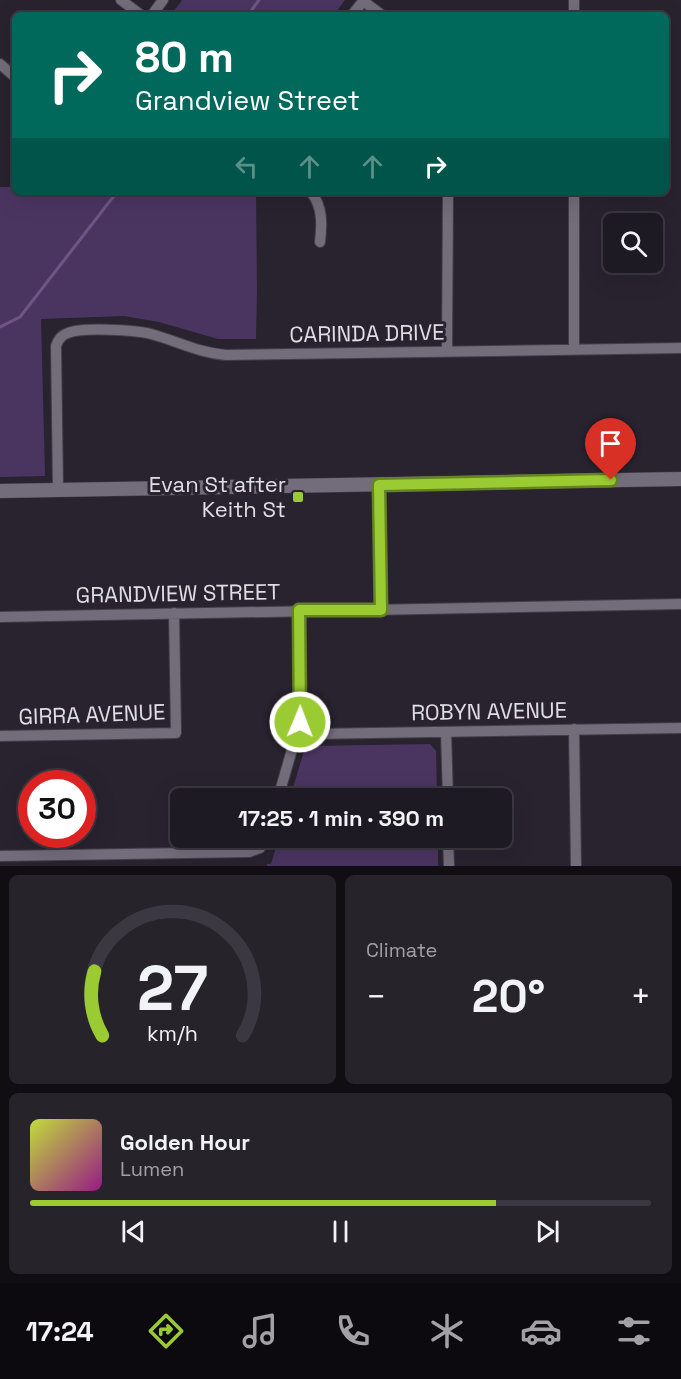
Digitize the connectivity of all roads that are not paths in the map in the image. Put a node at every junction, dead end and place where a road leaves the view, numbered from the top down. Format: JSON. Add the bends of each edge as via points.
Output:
{"nodes":[{"id":1,"x":121,"y":0,"type":"edge"},
{"id":2,"x":363,"y":0,"type":"edge"},
{"id":3,"x":137,"y":12,"type":"edge"},
{"id":4,"x":378,"y":12,"type":"edge"},
{"id":5,"x":0,"y":65,"type":"edge"},
{"id":6,"x":12,"y":75,"type":"edge"},
{"id":7,"x":313,"y":195,"type":"edge"},
{"id":8,"x":448,"y":195,"type":"edge"},
{"id":9,"x":574,"y":195,"type":"edge"},
{"id":10,"x":320,"y":242,"type":"dead end"},
{"id":11,"x":574,"y":348,"type":"junction"},
{"id":12,"x":681,"y":348,"type":"edge"},
{"id":13,"x":447,"y":351,"type":"junction"},
{"id":14,"x":681,"y":479,"type":"edge"},
{"id":15,"x":379,"y":485,"type":"junction"},
{"id":16,"x":58,"y":489,"type":"junction"},
{"id":17,"x":0,"y":491,"type":"edge"},
{"id":18,"x":681,"y":604,"type":"edge"},
{"id":19,"x":299,"y":610,"type":"junction"},
{"id":20,"x":381,"y":610,"type":"junction"},
{"id":21,"x":174,"y":613,"type":"junction"},
{"id":22,"x":0,"y":616,"type":"edge"},
{"id":23,"x":681,"y":728,"type":"edge"},
{"id":24,"x":574,"y":729,"type":"junction"},
{"id":25,"x":297,"y":731,"type":"junction"},
{"id":26,"x":446,"y":732,"type":"junction"},
{"id":27,"x":0,"y":736,"type":"edge"},
{"id":28,"x":281,"y":788,"type":"edge"},
{"id":29,"x":448,"y":788,"type":"edge"},
{"id":30,"x":260,"y":848,"type":"edge"},
{"id":31,"x":448,"y":848,"type":"edge"},
{"id":32,"x":0,"y":855,"type":"edge"},
{"id":33,"x":449,"y":866,"type":"edge"},
{"id":34,"x":576,"y":866,"type":"edge"}],
"edges":[{"from":1,"to":3,"type":"street"},
{"from":2,"to":4,"type":"street"},
{"from":5,"to":6,"type":"street"},
{"from":7,"to":10,"type":"street","via":[[321,217]]},
{"from":8,"to":13,"type":"street"},
{"from":9,"to":11,"type":"street"},
{"from":11,"to":12,"type":"street","name":"CARINDA DRIVE"},
{"from":11,"to":13,"type":"street","name":"CARINDA DRIVE"},
{"from":13,"to":16,"type":"street","name":"CARINDA DRIVE","via":[[226,355],[198,351],[130,330],[73,331],[59,338],[55,351]]},
{"from":14,"to":15,"type":"street"},
{"from":15,"to":16,"type":"street"},
{"from":15,"to":20,"type":"street"},
{"from":16,"to":17,"type":"street"},
{"from":18,"to":20,"type":"street","name":"GRANDVIEW STREET"},
{"from":19,"to":20,"type":"street","name":"GRANDVIEW STREET"},
{"from":19,"to":21,"type":"street","name":"GRANDVIEW STREET"},
{"from":19,"to":25,"type":"street"},
{"from":21,"to":22,"type":"street","name":"GRANDVIEW STREET"},
{"from":21,"to":27,"type":"street","name":"GIRRA AVENUE","via":[[176,733]]},
{"from":23,"to":24,"type":"street","name":"ROBYN AVENUE"},
{"from":24,"to":26,"type":"street","name":"ROBYN AVENUE"},
{"from":24,"to":34,"type":"street"},
{"from":25,"to":26,"type":"street","name":"ROBYN AVENUE"},
{"from":25,"to":28,"type":"street"},
{"from":26,"to":29,"type":"street"},
{"from":30,"to":32,"type":"street","via":[[249,852]]},
{"from":31,"to":33,"type":"street"}]}
